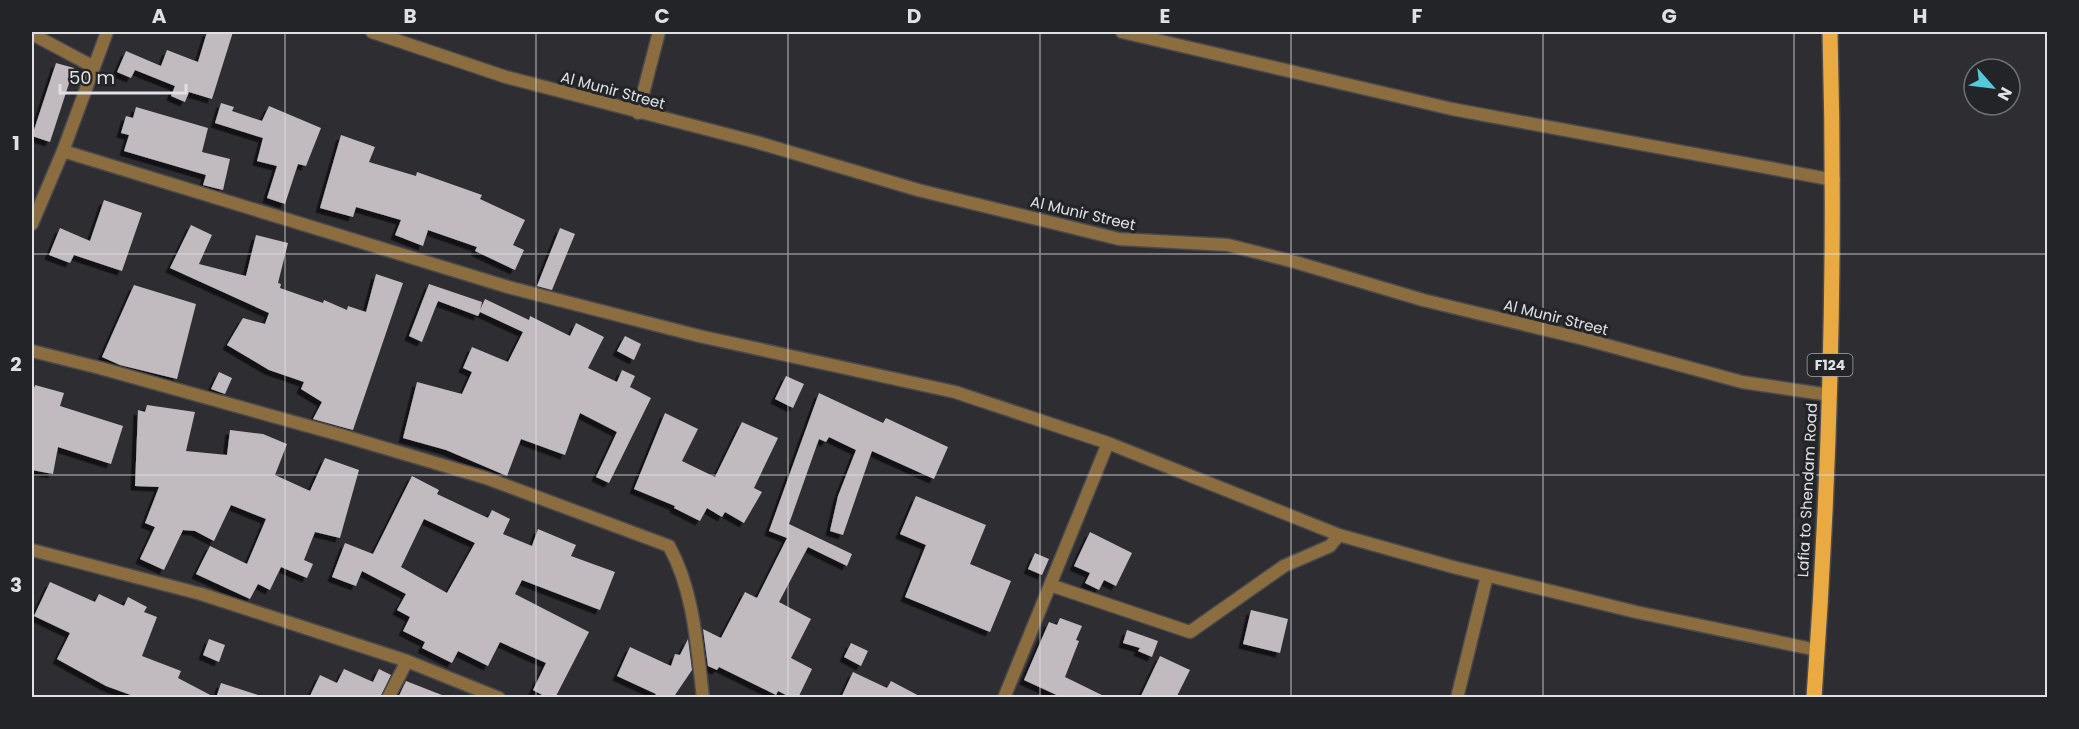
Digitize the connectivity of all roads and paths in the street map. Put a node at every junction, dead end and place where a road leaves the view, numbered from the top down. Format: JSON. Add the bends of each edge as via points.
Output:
{"nodes":[{"id":1,"x":107,"y":32,"type":"edge"},
{"id":2,"x":372,"y":32,"type":"edge"},
{"id":3,"x":659,"y":32,"type":"edge"},
{"id":4,"x":1122,"y":32,"type":"edge"},
{"id":5,"x":1830,"y":32,"type":"edge"},
{"id":6,"x":32,"y":34,"type":"edge"},
{"id":7,"x":92,"y":66,"type":"junction"},
{"id":8,"x":638,"y":113,"type":"junction"},
{"id":9,"x":63,"y":151,"type":"junction"},
{"id":10,"x":1834,"y":180,"type":"junction"},
{"id":11,"x":32,"y":224,"type":"edge"},
{"id":12,"x":32,"y":351,"type":"edge"},
{"id":13,"x":1830,"y":395,"type":"junction"},
{"id":14,"x":1108,"y":443,"type":"junction"},
{"id":15,"x":1339,"y":535,"type":"junction"},
{"id":16,"x":32,"y":550,"type":"edge"},
{"id":17,"x":1487,"y":576,"type":"junction"},
{"id":18,"x":1050,"y":585,"type":"junction"},
{"id":19,"x":1817,"y":650,"type":"junction"},
{"id":20,"x":407,"y":661,"type":"junction"},
{"id":21,"x":388,"y":698,"type":"edge"},
{"id":22,"x":499,"y":698,"type":"edge"},
{"id":23,"x":703,"y":698,"type":"edge"},
{"id":24,"x":1004,"y":698,"type":"edge"},
{"id":25,"x":1457,"y":698,"type":"edge"},
{"id":26,"x":1814,"y":698,"type":"edge"}],
"edges":[{"from":1,"to":7,"type":"street"},
{"from":2,"to":8,"type":"street","name":"Al Munir Street","via":[[506,77]]},
{"from":3,"to":8,"type":"street"},
{"from":4,"to":10,"type":"street","via":[[1452,109]]},
{"from":5,"to":10,"type":"main road","name":"Lafia to Shendam Road","number":"F124"},
{"from":6,"to":7,"type":"street"},
{"from":7,"to":9,"type":"street"},
{"from":8,"to":13,"type":"street","name":"Al Munir Street","via":[[756,142],[918,190],[1119,239],[1227,245],[1742,382]]},
{"from":9,"to":11,"type":"street"},
{"from":9,"to":14,"type":"street","via":[[508,287],[699,336],[955,392]]},
{"from":10,"to":13,"type":"main road","name":"Lafia to Shendam Road","number":"F124"},
{"from":12,"to":23,"type":"street","via":[[486,478],[669,546],[681,568]]},
{"from":13,"to":19,"type":"main road","name":"Lafia to Shendam Road","number":"F124"},
{"from":14,"to":15,"type":"street"},
{"from":14,"to":18,"type":"street"},
{"from":15,"to":17,"type":"street"},
{"from":15,"to":18,"type":"street","via":[[1330,546],[1284,566],[1190,632]]},
{"from":16,"to":20,"type":"street","via":[[201,594]]},
{"from":17,"to":19,"type":"street"},
{"from":17,"to":25,"type":"street"},
{"from":18,"to":24,"type":"street"},
{"from":19,"to":26,"type":"main road","name":"Lafia to Shendam Road","number":"F124"},
{"from":20,"to":21,"type":"street"},
{"from":20,"to":22,"type":"street"}]}
